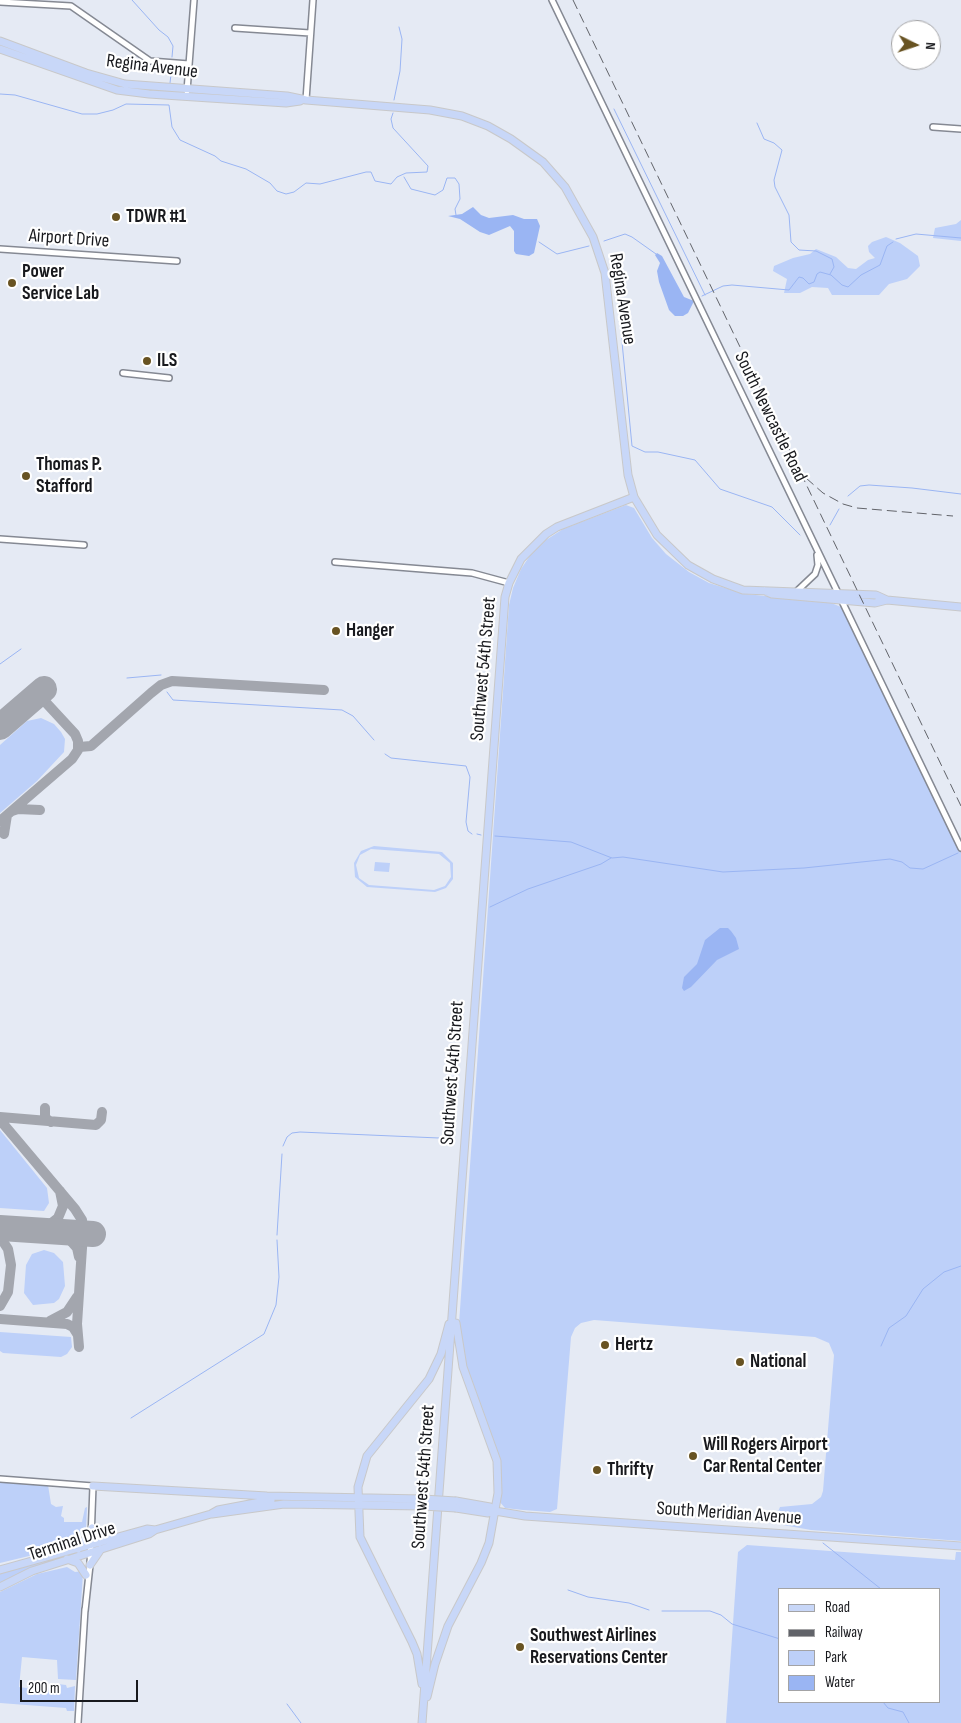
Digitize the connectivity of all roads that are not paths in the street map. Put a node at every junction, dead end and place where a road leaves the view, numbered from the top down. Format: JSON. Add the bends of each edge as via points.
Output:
{"nodes":[{"id":1,"x":194,"y":0,"type":"edge"},
{"id":2,"x":312,"y":0,"type":"edge"},
{"id":3,"x":552,"y":0,"type":"edge"},
{"id":4,"x":0,"y":2,"type":"edge"},
{"id":5,"x":235,"y":28,"type":"dead end"},
{"id":6,"x":310,"y":33,"type":"junction"},
{"id":7,"x":0,"y":42,"type":"edge"},
{"id":8,"x":0,"y":49,"type":"edge"},
{"id":9,"x":189,"y":64,"type":"junction"},
{"id":10,"x":187,"y":93,"type":"junction"},
{"id":11,"x":306,"y":100,"type":"junction"},
{"id":12,"x":933,"y":127,"type":"dead end"},
{"id":13,"x":961,"y":129,"type":"edge"},
{"id":14,"x":0,"y":250,"type":"edge"},
{"id":15,"x":176,"y":261,"type":"dead end"},
{"id":16,"x":123,"y":374,"type":"dead end"},
{"id":17,"x":168,"y":378,"type":"dead end"},
{"id":18,"x":634,"y":498,"type":"junction"},
{"id":19,"x":0,"y":539,"type":"edge"},
{"id":20,"x":84,"y":544,"type":"dead end"},
{"id":21,"x":816,"y":547,"type":"junction"},
{"id":22,"x":335,"y":562,"type":"dead end"},
{"id":23,"x":509,"y":583,"type":"junction"},
{"id":24,"x":765,"y":591,"type":"junction"},
{"id":25,"x":797,"y":591,"type":"junction"},
{"id":26,"x":840,"y":597,"type":"junction"},
{"id":27,"x":961,"y":607,"type":"edge"},
{"id":28,"x":961,"y":848,"type":"edge"},
{"id":29,"x":454,"y":1308,"type":"junction"},
{"id":30,"x":0,"y":1479,"type":"edge"},
{"id":31,"x":94,"y":1486,"type":"junction"},
{"id":32,"x":296,"y":1497,"type":"junction"},
{"id":33,"x":358,"y":1497,"type":"junction"},
{"id":34,"x":423,"y":1502,"type":"junction"},
{"id":35,"x":284,"y":1504,"type":"joint"},
{"id":36,"x":358,"y":1505,"type":"junction"},
{"id":37,"x":495,"y":1511,"type":"junction"},
{"id":38,"x":211,"y":1514,"type":"junction"},
{"id":39,"x":155,"y":1530,"type":"junction"},
{"id":40,"x":91,"y":1531,"type":"junction"},
{"id":41,"x":107,"y":1540,"type":"junction"},
{"id":42,"x":961,"y":1546,"type":"edge"},
{"id":43,"x":78,"y":1548,"type":"junction"},
{"id":44,"x":90,"y":1549,"type":"junction"},
{"id":45,"x":101,"y":1549,"type":"junction"},
{"id":46,"x":66,"y":1559,"type":"junction"},
{"id":47,"x":90,"y":1565,"type":"junction"},
{"id":48,"x":0,"y":1570,"type":"edge"},
{"id":49,"x":86,"y":1575,"type":"junction"},
{"id":50,"x":0,"y":1587,"type":"edge"},
{"id":51,"x":85,"y":1611,"type":"junction"},
{"id":52,"x":422,"y":1721,"type":"edge"},
{"id":53,"x":78,"y":1723,"type":"edge"}],
"edges":[{"from":1,"to":9,"type":"street"},
{"from":2,"to":6,"type":"street"},
{"from":3,"to":21,"type":"street","name":"South Newcastle Road"},
{"from":4,"to":9,"type":"street","via":[[71,6],[150,60]]},
{"from":5,"to":6,"type":"street"},
{"from":6,"to":11,"type":"street"},
{"from":7,"to":10,"type":"main road","name":"Regina Avenue","via":[[104,79]]},
{"from":8,"to":10,"type":"main road","name":"Regina Avenue","via":[[104,87],[149,94]]},
{"from":9,"to":10,"type":"street"},
{"from":10,"to":11,"type":"main road","name":"Regina Avenue","via":[[287,96]]},
{"from":11,"to":18,"type":"main road","name":"Regina Avenue","via":[[421,109],[462,116],[512,139],[543,162],[565,187],[593,237],[605,273],[624,448]]},
{"from":12,"to":13,"type":"street"},
{"from":14,"to":15,"type":"street","name":"Airport Drive"},
{"from":16,"to":17,"type":"street"},
{"from":18,"to":23,"type":"main road","name":"Southwest 54th Street","via":[[546,534],[521,559]]},
{"from":18,"to":24,"type":"main road","via":[[657,535],[688,564],[728,585],[743,590]]},
{"from":19,"to":20,"type":"street"},
{"from":21,"to":25,"type":"street","via":[[816,574]]},
{"from":21,"to":26,"type":"street","name":"South Newcastle Road"},
{"from":22,"to":23,"type":"street","via":[[472,573]]},
{"from":23,"to":29,"type":"main road","name":"Southwest 54th Street","via":[[503,615]]},
{"from":24,"to":25,"type":"main road"},
{"from":24,"to":26,"type":"main road"},
{"from":25,"to":26,"type":"main road"},
{"from":26,"to":27,"type":"main road","via":[[875,603],[887,600]]},
{"from":26,"to":28,"type":"street","name":"South Newcastle Road"},
{"from":29,"to":33,"type":"main road","via":[[435,1366],[418,1393],[366,1456]]},
{"from":29,"to":37,"type":"main road","via":[[463,1367],[497,1462]]},
{"from":29,"to":52,"type":"main road","name":"Southwest 54th Street"},
{"from":30,"to":31,"type":"street"},
{"from":31,"to":32,"type":"main road"},
{"from":31,"to":40,"type":"street"},
{"from":32,"to":33,"type":"main road","name":"South Meridian Avenue"},
{"from":32,"to":38,"type":"main road","name":"Terminal Drive","via":[[234,1506]]},
{"from":33,"to":34,"type":"main road","name":"South Meridian Avenue"},
{"from":33,"to":36,"type":"main road"},
{"from":34,"to":36,"type":"main road","name":"South Meridian Avenue"},
{"from":34,"to":37,"type":"main road","name":"South Meridian Avenue","bridge":true,"via":[[490,1507]]},
{"from":35,"to":36,"type":"main road","name":"South Meridian Avenue"},
{"from":35,"to":38,"type":"main road","name":"Terminal Drive"},
{"from":36,"to":52,"type":"main road","via":[[364,1547],[416,1654],[422,1687]]},
{"from":37,"to":42,"type":"main road","name":"South Meridian Avenue"},
{"from":37,"to":52,"type":"main road","via":[[485,1553],[442,1643]]},
{"from":38,"to":39,"type":"main road","name":"Terminal Drive"},
{"from":39,"to":41,"type":"main road","name":"Terminal Drive"},
{"from":39,"to":45,"type":"main road","name":"Terminal Drive"},
{"from":40,"to":41,"type":"main road"},
{"from":40,"to":43,"type":"main road"},
{"from":40,"to":44,"type":"street"},
{"from":41,"to":44,"type":"main road","name":"Terminal Drive"},
{"from":43,"to":44,"type":"main road","name":"Terminal Drive"},
{"from":43,"to":48,"type":"main road","name":"Terminal Drive"},
{"from":44,"to":45,"type":"main road","name":"Terminal Drive"},
{"from":44,"to":46,"type":"main road","name":"Terminal Drive"},
{"from":44,"to":47,"type":"street"},
{"from":44,"to":49,"type":"street"},
{"from":45,"to":47,"type":"main road"},
{"from":46,"to":49,"type":"main road","via":[[78,1563]]},
{"from":46,"to":50,"type":"main road","name":"Terminal Drive"},
{"from":47,"to":51,"type":"street"},
{"from":49,"to":51,"type":"street"},
{"from":51,"to":53,"type":"street"}]}
